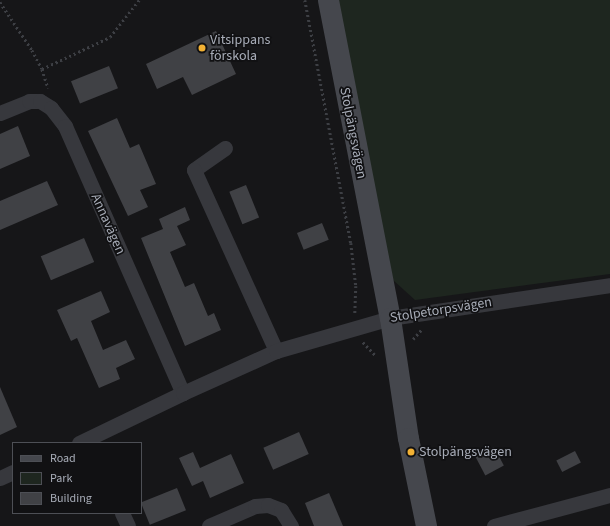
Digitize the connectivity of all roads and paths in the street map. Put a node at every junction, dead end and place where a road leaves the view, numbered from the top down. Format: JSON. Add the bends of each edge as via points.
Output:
{"nodes":[{"id":1,"x":139,"y":0,"type":"edge"},
{"id":2,"x":305,"y":0,"type":"edge"},
{"id":3,"x":328,"y":0,"type":"edge"},
{"id":4,"x":0,"y":2,"type":"edge"},
{"id":5,"x":42,"y":69,"type":"junction"},
{"id":6,"x":51,"y":108,"type":"junction"},
{"id":7,"x":0,"y":113,"type":"edge"},
{"id":8,"x":225,"y":148,"type":"dead end"},
{"id":9,"x":610,"y":285,"type":"edge"},
{"id":10,"x":390,"y":318,"type":"junction"},
{"id":11,"x":358,"y":327,"type":"junction"},
{"id":12,"x":276,"y":351,"type":"junction"},
{"id":13,"x":380,"y":361,"type":"dead end"},
{"id":14,"x":182,"y":393,"type":"junction"},
{"id":15,"x":85,"y":442,"type":"edge"},
{"id":16,"x":12,"y":472,"type":"edge"},
{"id":17,"x":0,"y":478,"type":"edge"},
{"id":18,"x":610,"y":495,"type":"edge"},
{"id":19,"x":122,"y":514,"type":"edge"},
{"id":20,"x":128,"y":526,"type":"edge"},
{"id":21,"x":209,"y":526,"type":"edge"},
{"id":22,"x":291,"y":526,"type":"edge"},
{"id":23,"x":426,"y":526,"type":"edge"},
{"id":24,"x":494,"y":526,"type":"edge"}],
"edges":[{"from":1,"to":5,"type":"path","via":[[110,37]]},
{"from":2,"to":11,"type":"path","via":[[351,243],[356,286],[354,316]]},
{"from":3,"to":10,"type":"main road","name":"Stolpängsvägen"},
{"from":4,"to":5,"type":"path","via":[[17,24]]},
{"from":5,"to":6,"type":"path"},
{"from":6,"to":7,"type":"street","via":[[40,101],[29,101]]},
{"from":6,"to":14,"type":"street","name":"Annavägen","via":[[65,126]]},
{"from":8,"to":12,"type":"street","via":[[194,170]]},
{"from":9,"to":10,"type":"street","name":"Stolpetorpsvägen"},
{"from":10,"to":11,"type":"street","name":"Stolpetorpsvägen"},
{"from":10,"to":23,"type":"main road","name":"Stolpängsvägen","via":[[408,438]]},
{"from":11,"to":12,"type":"street","name":"Stolpetorpsvägen"},
{"from":11,"to":13,"type":"path","via":[[365,345]]},
{"from":12,"to":14,"type":"street","name":"Stolpetorpsvägen"},
{"from":14,"to":15,"type":"street","name":"Stolpetorpsvägen"},
{"from":16,"to":17,"type":"street"},
{"from":18,"to":24,"type":"street"},
{"from":19,"to":20,"type":"street"},
{"from":21,"to":22,"type":"street","via":[[255,506],[281,510]]}]}
